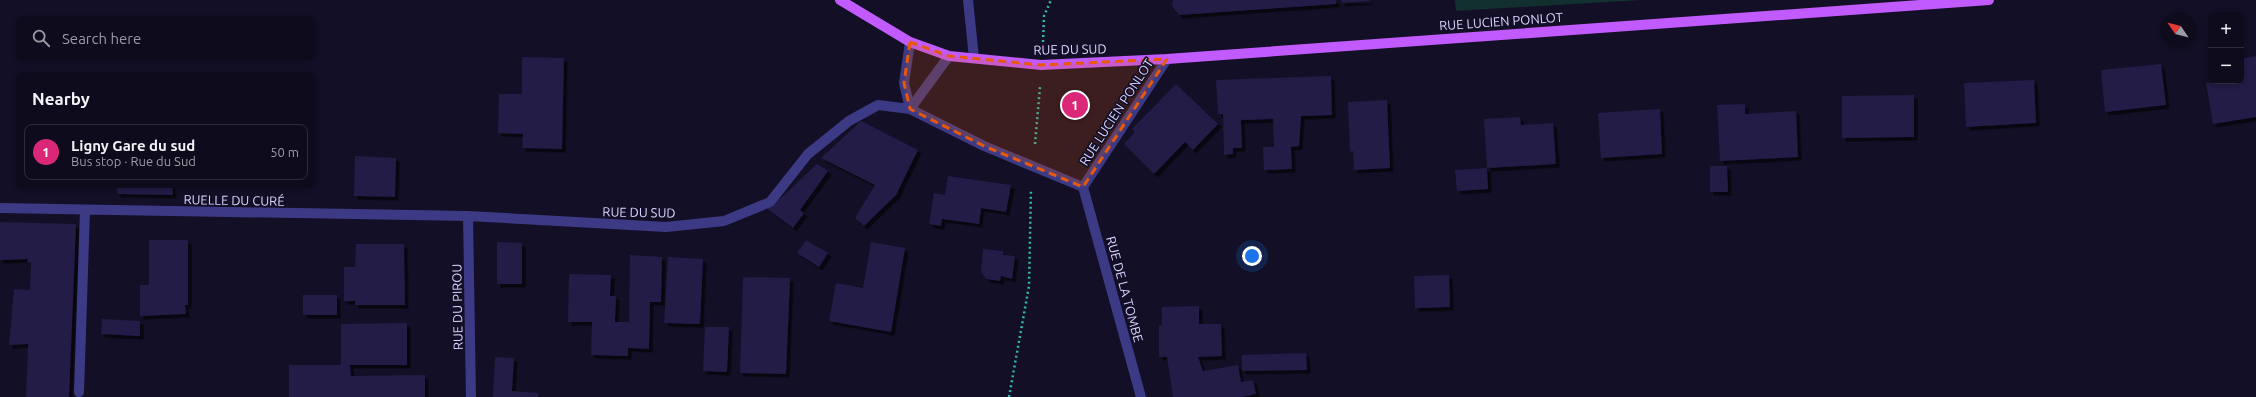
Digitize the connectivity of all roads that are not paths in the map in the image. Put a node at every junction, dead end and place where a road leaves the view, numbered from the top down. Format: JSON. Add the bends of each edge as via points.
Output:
{"nodes":[{"id":1,"x":840,"y":0,"type":"edge"},
{"id":2,"x":968,"y":0,"type":"edge"},
{"id":3,"x":1989,"y":0,"type":"edge"},
{"id":4,"x":910,"y":42,"type":"junction"},
{"id":5,"x":949,"y":56,"type":"junction"},
{"id":6,"x":974,"y":58,"type":"junction"},
{"id":7,"x":1167,"y":59,"type":"junction"},
{"id":8,"x":910,"y":109,"type":"junction"},
{"id":9,"x":1083,"y":187,"type":"junction"},
{"id":10,"x":0,"y":208,"type":"edge"},
{"id":11,"x":85,"y":210,"type":"junction"},
{"id":12,"x":468,"y":216,"type":"junction"},
{"id":13,"x":79,"y":392,"type":"dead end"},
{"id":14,"x":472,"y":397,"type":"edge"},
{"id":15,"x":1141,"y":397,"type":"edge"}],
"edges":[{"from":1,"to":4,"type":"main road","name":"RUE DU SUD"},
{"from":2,"to":6,"type":"street"},
{"from":3,"to":7,"type":"main road","name":"RUE LUCIEN PONLOT"},
{"from":4,"to":5,"type":"main road","name":"RUE DU SUD"},
{"from":4,"to":8,"type":"street","via":[[904,84]]},
{"from":5,"to":6,"type":"main road","name":"RUE DU SUD"},
{"from":5,"to":8,"type":"street"},
{"from":6,"to":7,"type":"main road","name":"RUE DU SUD","via":[[1041,65]]},
{"from":7,"to":9,"type":"street","name":"RUE LUCIEN PONLOT"},
{"from":8,"to":9,"type":"street","name":"RUE DU SUD","via":[[984,146]]},
{"from":8,"to":12,"type":"street","name":"RUE DU SUD","via":[[878,105],[849,122],[808,154],[770,202],[724,221],[666,228]]},
{"from":9,"to":15,"type":"street","name":"RUE DE LA TOMBE"},
{"from":10,"to":11,"type":"street","name":"RUELLE DU CURÉ"},
{"from":11,"to":12,"type":"street","name":"RUELLE DU CURÉ"},
{"from":11,"to":13,"type":"street"},
{"from":12,"to":14,"type":"street","name":"RUE DU PIROU"}]}
